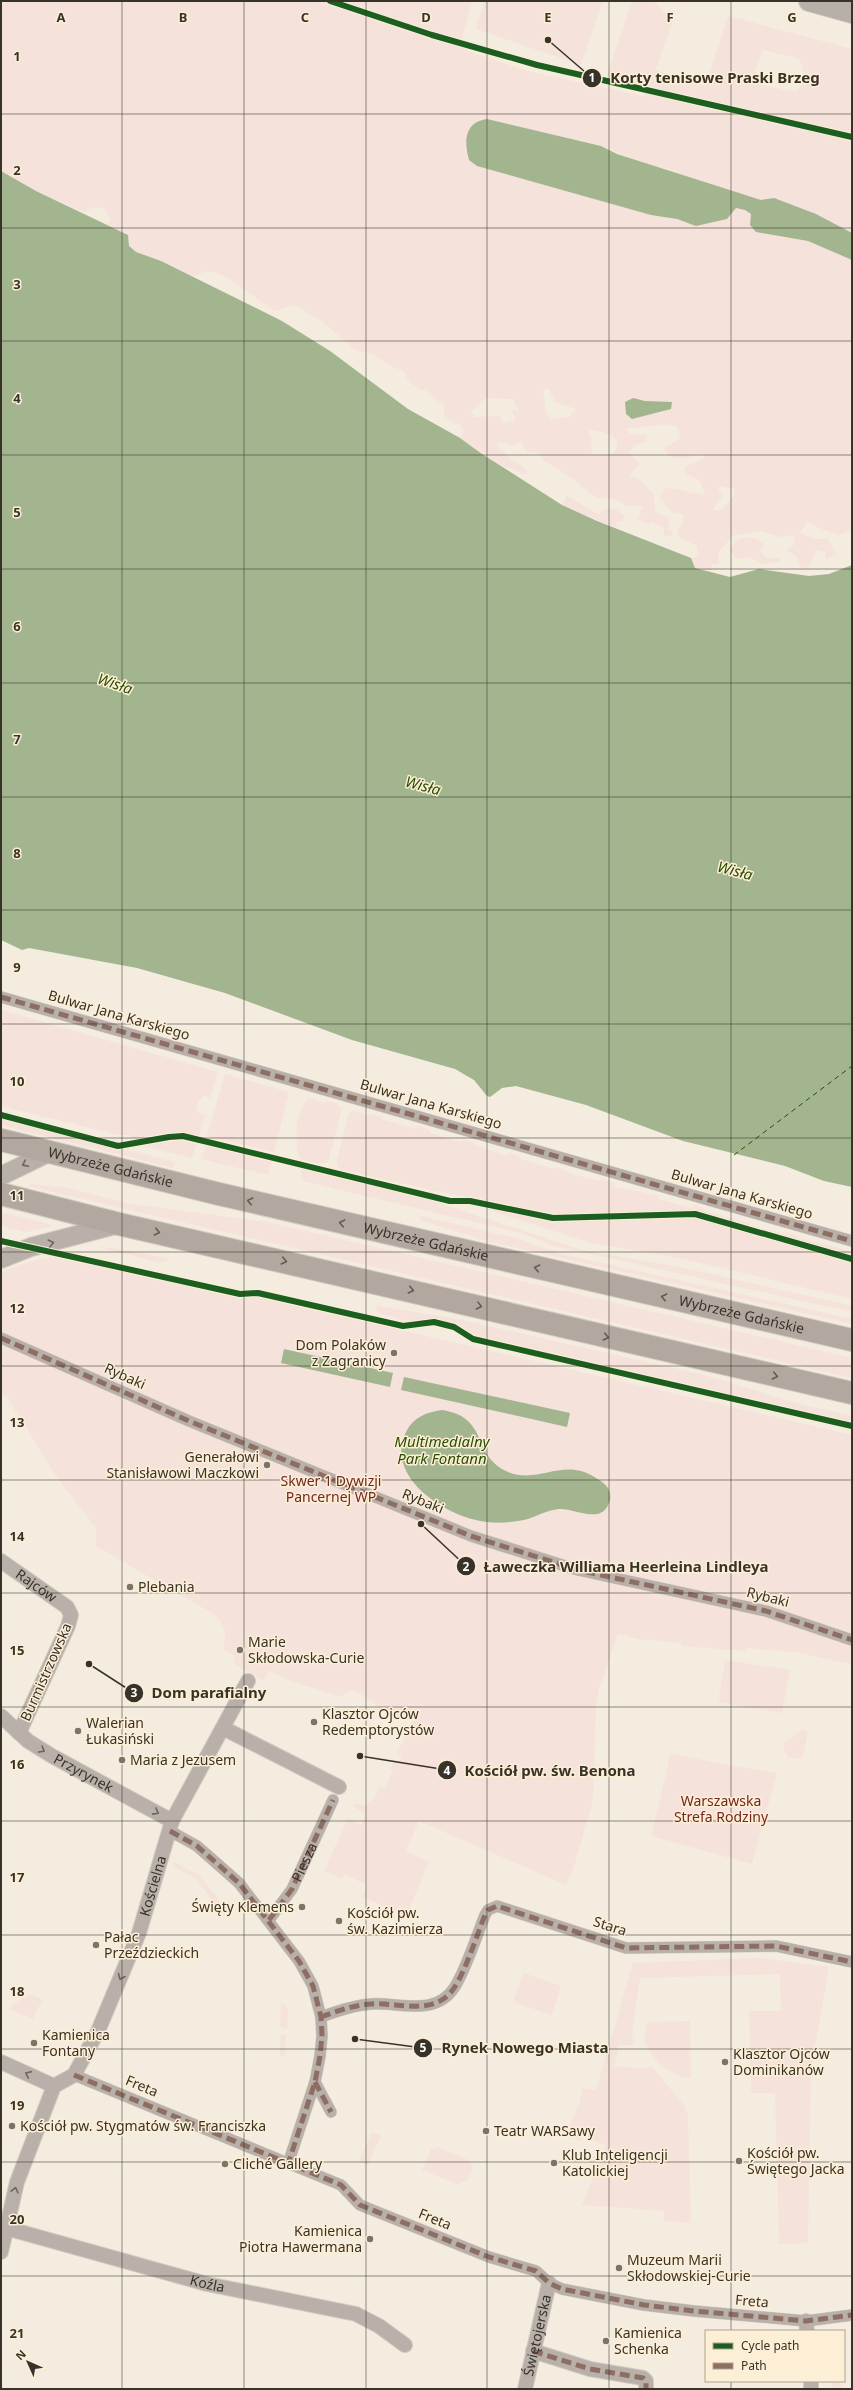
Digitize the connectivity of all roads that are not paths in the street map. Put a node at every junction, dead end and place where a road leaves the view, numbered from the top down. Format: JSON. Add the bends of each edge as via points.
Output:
{"nodes":[{"id":1,"x":809,"y":1,"type":"edge"},
{"id":2,"x":852,"y":13,"type":"edge"},
{"id":3,"x":1,"y":997,"type":"edge"},
{"id":4,"x":1,"y":1140,"type":"edge"},
{"id":5,"x":48,"y":1153,"type":"junction"},
{"id":6,"x":1,"y":1176,"type":"edge"},
{"id":7,"x":1,"y":1194,"type":"edge"},
{"id":8,"x":119,"y":1224,"type":"junction"},
{"id":9,"x":852,"y":1241,"type":"edge"},
{"id":10,"x":1,"y":1259,"type":"edge"},
{"id":11,"x":1,"y":1338,"type":"edge"},
{"id":12,"x":852,"y":1340,"type":"edge"},
{"id":13,"x":852,"y":1393,"type":"edge"},
{"id":14,"x":1,"y":1561,"type":"edge"},
{"id":15,"x":70,"y":1610,"type":"joint"},
{"id":16,"x":852,"y":1640,"type":"edge"},
{"id":17,"x":248,"y":1681,"type":"dead end"},
{"id":18,"x":1,"y":1716,"type":"edge"},
{"id":19,"x":223,"y":1728,"type":"junction"},
{"id":20,"x":19,"y":1733,"type":"junction"},
{"id":21,"x":339,"y":1787,"type":"dead end"},
{"id":22,"x":333,"y":1800,"type":"dead end"},
{"id":23,"x":171,"y":1826,"type":"junction"},
{"id":24,"x":269,"y":1920,"type":"junction"},
{"id":25,"x":852,"y":1962,"type":"edge"},
{"id":26,"x":321,"y":2017,"type":"junction"},
{"id":27,"x":1,"y":2062,"type":"edge"},
{"id":28,"x":74,"y":2074,"type":"junction"},
{"id":29,"x":316,"y":2082,"type":"junction"},
{"id":30,"x":54,"y":2086,"type":"junction"},
{"id":31,"x":331,"y":2112,"type":"dead end"},
{"id":32,"x":288,"y":2164,"type":"junction"},
{"id":33,"x":6,"y":2228,"type":"junction"},
{"id":34,"x":1,"y":2252,"type":"edge"},
{"id":35,"x":549,"y":2283,"type":"junction"},
{"id":36,"x":852,"y":2315,"type":"edge"},
{"id":37,"x":806,"y":2326,"type":"edge"},
{"id":38,"x":405,"y":2345,"type":"dead end"},
{"id":39,"x":532,"y":2351,"type":"junction"},
{"id":40,"x":525,"y":2389,"type":"edge"},
{"id":41,"x":646,"y":2389,"type":"edge"}],
"edges":[{"from":1,"to":2,"type":"main road"},
{"from":3,"to":9,"type":"street","name":"Bulwar Jana Karskiego"},
{"from":4,"to":5,"type":"main road","name":"Wybrzeże Gdańskie"},
{"from":5,"to":6,"type":"street","one_way":true},
{"from":12,"to":5,"type":"main road","name":"Wybrzeże Gdańskie","one_way":true},
{"from":7,"to":8,"type":"main road"},
{"from":10,"to":8,"type":"street","one_way":true,"via":[[31,1247]]},
{"from":8,"to":13,"type":"main road","one_way":true},
{"from":11,"to":16,"type":"street","name":"Rybaki","via":[[189,1421],[471,1536],[578,1570],[766,1611]]},
{"from":14,"to":15,"type":"street","name":"Rajców"},
{"from":15,"to":20,"type":"street","name":"Burmistrzowska","via":[[68,1626]]},
{"from":17,"to":19,"type":"street","name":"Kościelna"},
{"from":18,"to":20,"type":"street","name":"Przyrynek"},
{"from":19,"to":21,"type":"street"},
{"from":19,"to":23,"type":"street","name":"Kościelna"},
{"from":20,"to":23,"type":"street","name":"Przyrynek","one_way":true,"via":[[52,1756]]},
{"from":22,"to":24,"type":"street","name":"Piesza","via":[[292,1889]]},
{"from":23,"to":24,"type":"street","via":[[210,1856],[239,1883]]},
{"from":23,"to":28,"type":"street","name":"Kościelna","one_way":true,"via":[[139,1933],[98,2031]]},
{"from":24,"to":26,"type":"street","via":[[307,1973]]},
{"from":25,"to":26,"type":"street","name":"Stara","via":[[776,1946],[626,1948],[497,1906],[488,1910],[485,1915],[454,1988],[434,2004],[419,2007],[369,2004]]},
{"from":26,"to":29,"type":"street","via":[[322,2036]]},
{"from":30,"to":27,"type":"street","one_way":true},
{"from":28,"to":30,"type":"street","name":"Kościelna"},
{"from":28,"to":32,"type":"street","name":"Freta"},
{"from":29,"to":31,"type":"street"},
{"from":29,"to":32,"type":"street"},
{"from":33,"to":30,"type":"street","one_way":true,"via":[[17,2182]]},
{"from":32,"to":35,"type":"street","name":"Freta","via":[[341,2185],[360,2205],[489,2257],[536,2271]]},
{"from":33,"to":34,"type":"street"},
{"from":33,"to":38,"type":"street","name":"Koźla","via":[[207,2284],[356,2314],[379,2326]]},
{"from":35,"to":37,"type":"street","name":"Freta","via":[[591,2296],[644,2305]]},
{"from":35,"to":39,"type":"street","name":"Świętojerska"},
{"from":36,"to":37,"type":"street","name":"Freta"},
{"from":39,"to":40,"type":"street","name":"Świętojerska"},
{"from":39,"to":41,"type":"street","via":[[590,2369],[643,2378],[646,2381]]}]}
